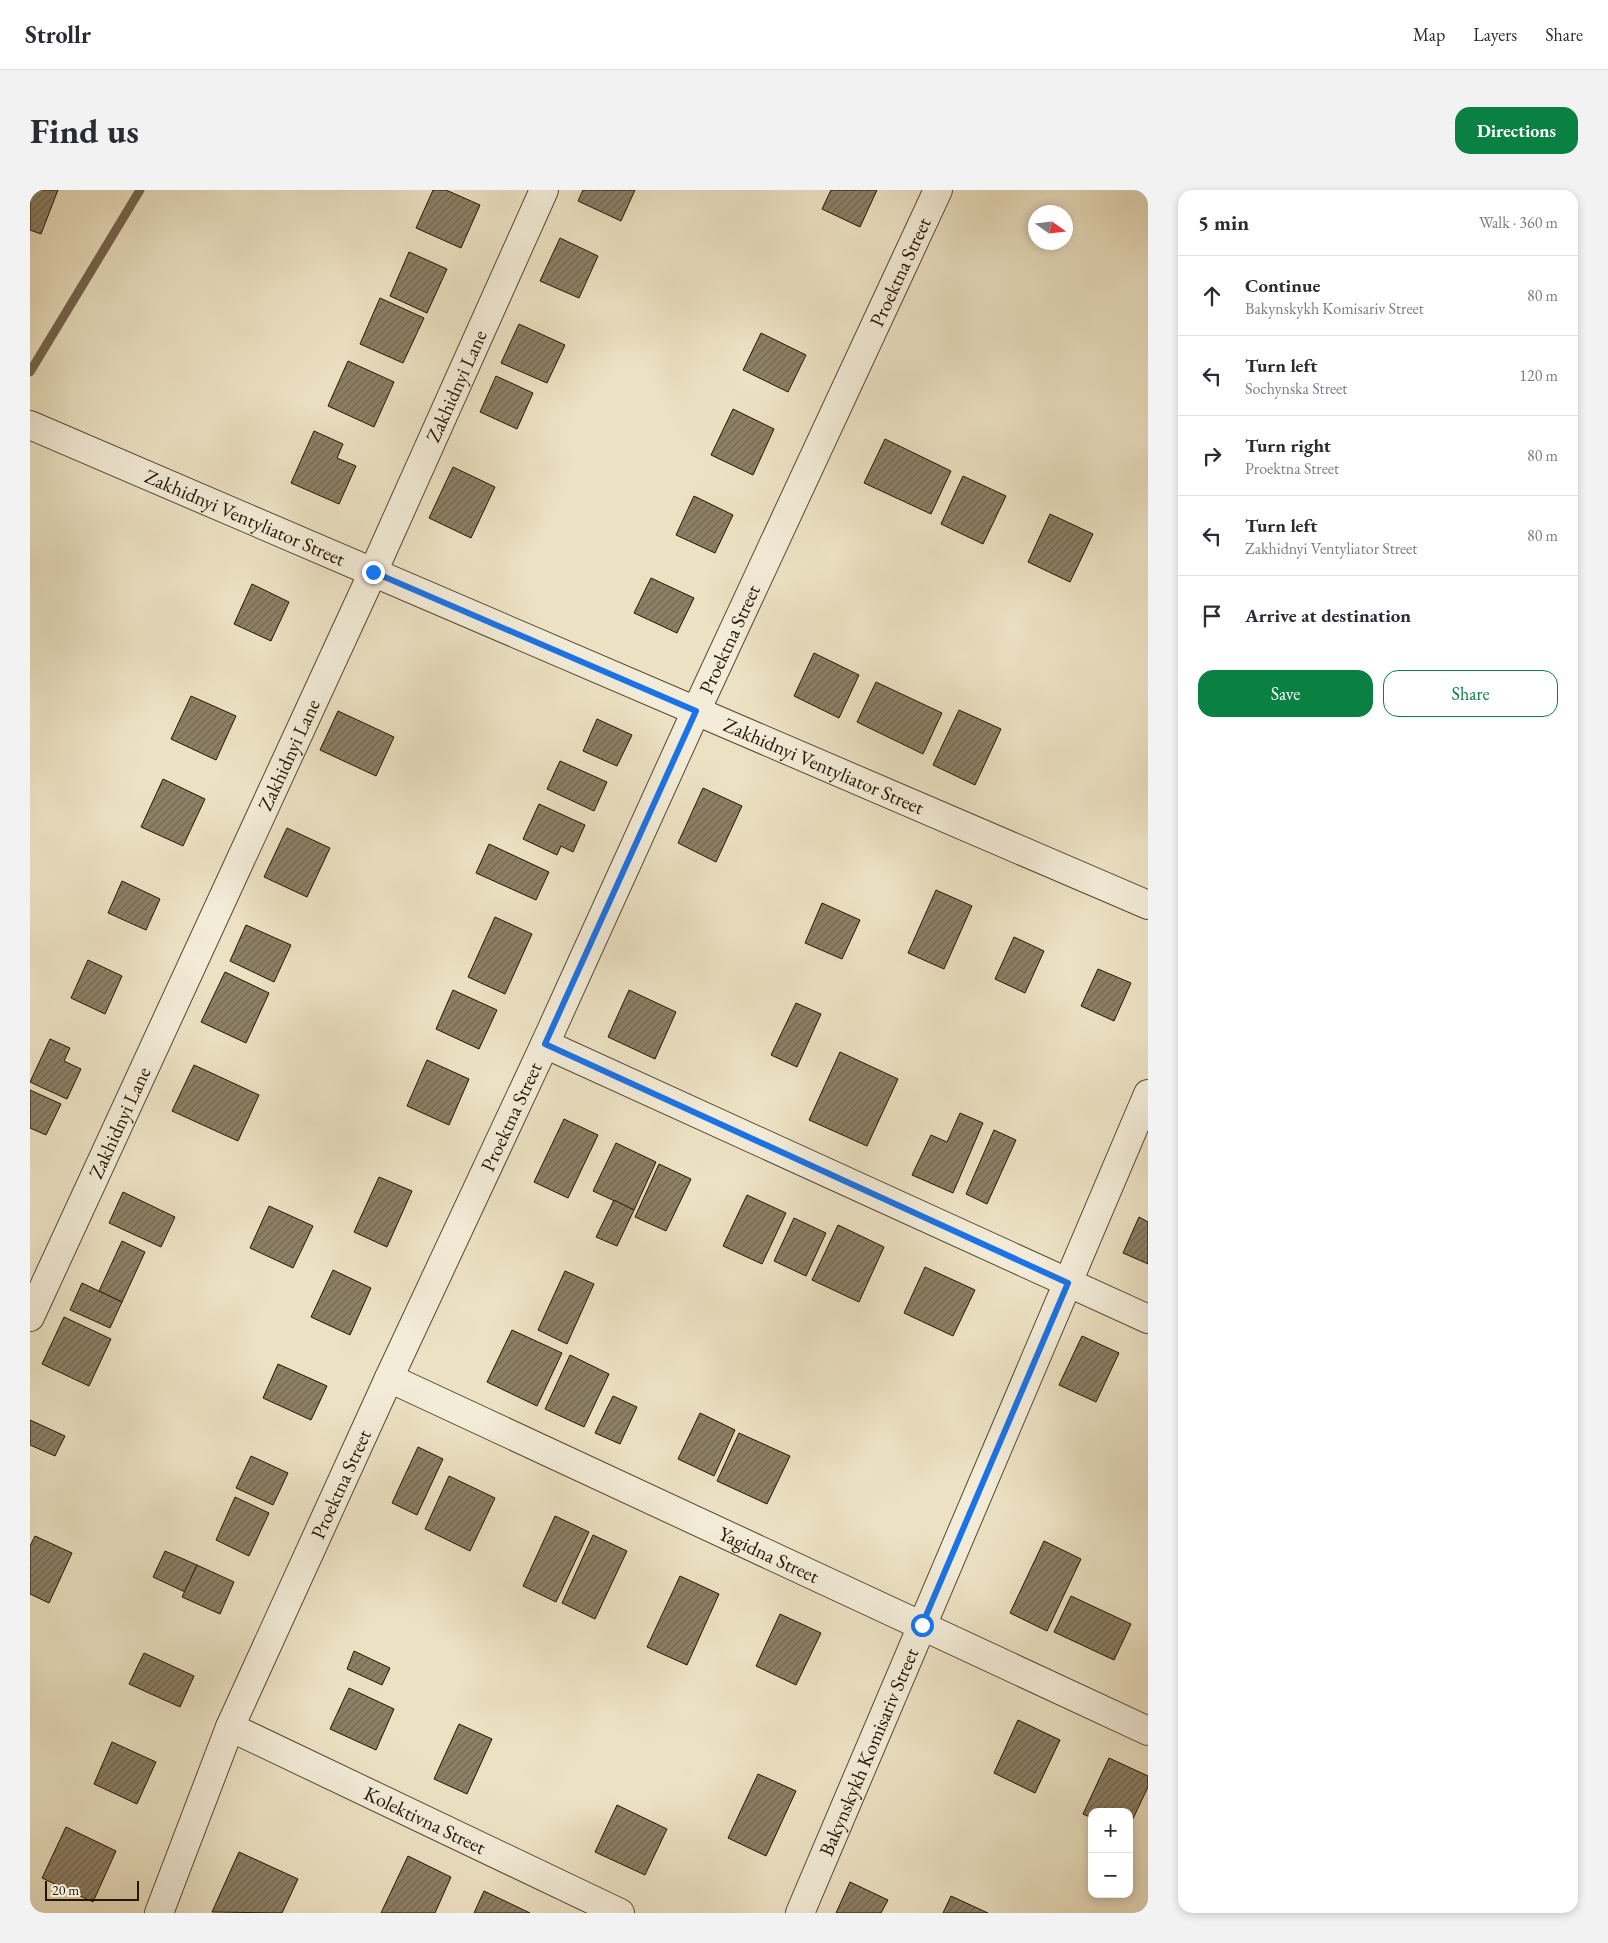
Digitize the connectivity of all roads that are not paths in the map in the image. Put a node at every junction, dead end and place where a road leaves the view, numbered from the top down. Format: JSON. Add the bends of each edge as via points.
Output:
{"nodes":[{"id":1,"x":544,"y":190,"type":"edge"},
{"id":2,"x":938,"y":190,"type":"edge"},
{"id":3,"x":30,"y":425,"type":"edge"},
{"id":4,"x":373,"y":572,"type":"junction"},
{"id":5,"x":696,"y":711,"type":"junction"},
{"id":6,"x":1148,"y":905,"type":"edge"},
{"id":7,"x":545,"y":1044,"type":"junction"},
{"id":8,"x":1148,"y":1094,"type":"edge"},
{"id":9,"x":1068,"y":1283,"type":"junction"},
{"id":10,"x":30,"y":1317,"type":"edge"},
{"id":11,"x":1148,"y":1320,"type":"edge"},
{"id":12,"x":389,"y":1378,"type":"junction"},
{"id":13,"x":922,"y":1625,"type":"junction"},
{"id":14,"x":230,"y":1727,"type":"junction"},
{"id":15,"x":1148,"y":1731,"type":"edge"},
{"id":16,"x":159,"y":1913,"type":"edge"},
{"id":17,"x":620,"y":1913,"type":"edge"},
{"id":18,"x":800,"y":1913,"type":"edge"}],
"edges":[{"from":1,"to":4,"type":"street","name":"Zakhidnyi Lane"},
{"from":2,"to":5,"type":"street","name":"Proektna Street"},
{"from":3,"to":4,"type":"street","name":"Zakhidnyi Ventyliator Street"},
{"from":4,"to":5,"type":"street","name":"Zakhidnyi Ventyliator Street"},
{"from":4,"to":10,"type":"street","name":"Zakhidnyi Lane"},
{"from":5,"to":6,"type":"street","name":"Zakhidnyi Ventyliator Street"},
{"from":5,"to":7,"type":"street","name":"Proektna Street"},
{"from":7,"to":9,"type":"street"},
{"from":7,"to":12,"type":"street","name":"Proektna Street"},
{"from":8,"to":9,"type":"street","name":"Bakynskykh Komisariv Street"},
{"from":9,"to":11,"type":"street"},
{"from":9,"to":13,"type":"street","name":"Bakynskykh Komisariv Street"},
{"from":12,"to":13,"type":"street","name":"Yagidna Street"},
{"from":12,"to":14,"type":"street","name":"Proektna Street"},
{"from":13,"to":15,"type":"street","name":"Yagidna Street"},
{"from":13,"to":18,"type":"street","name":"Bakynskykh Komisariv Street"},
{"from":14,"to":16,"type":"street","name":"Proektna Street"},
{"from":14,"to":17,"type":"street","name":"Kolektivna Street"}]}
